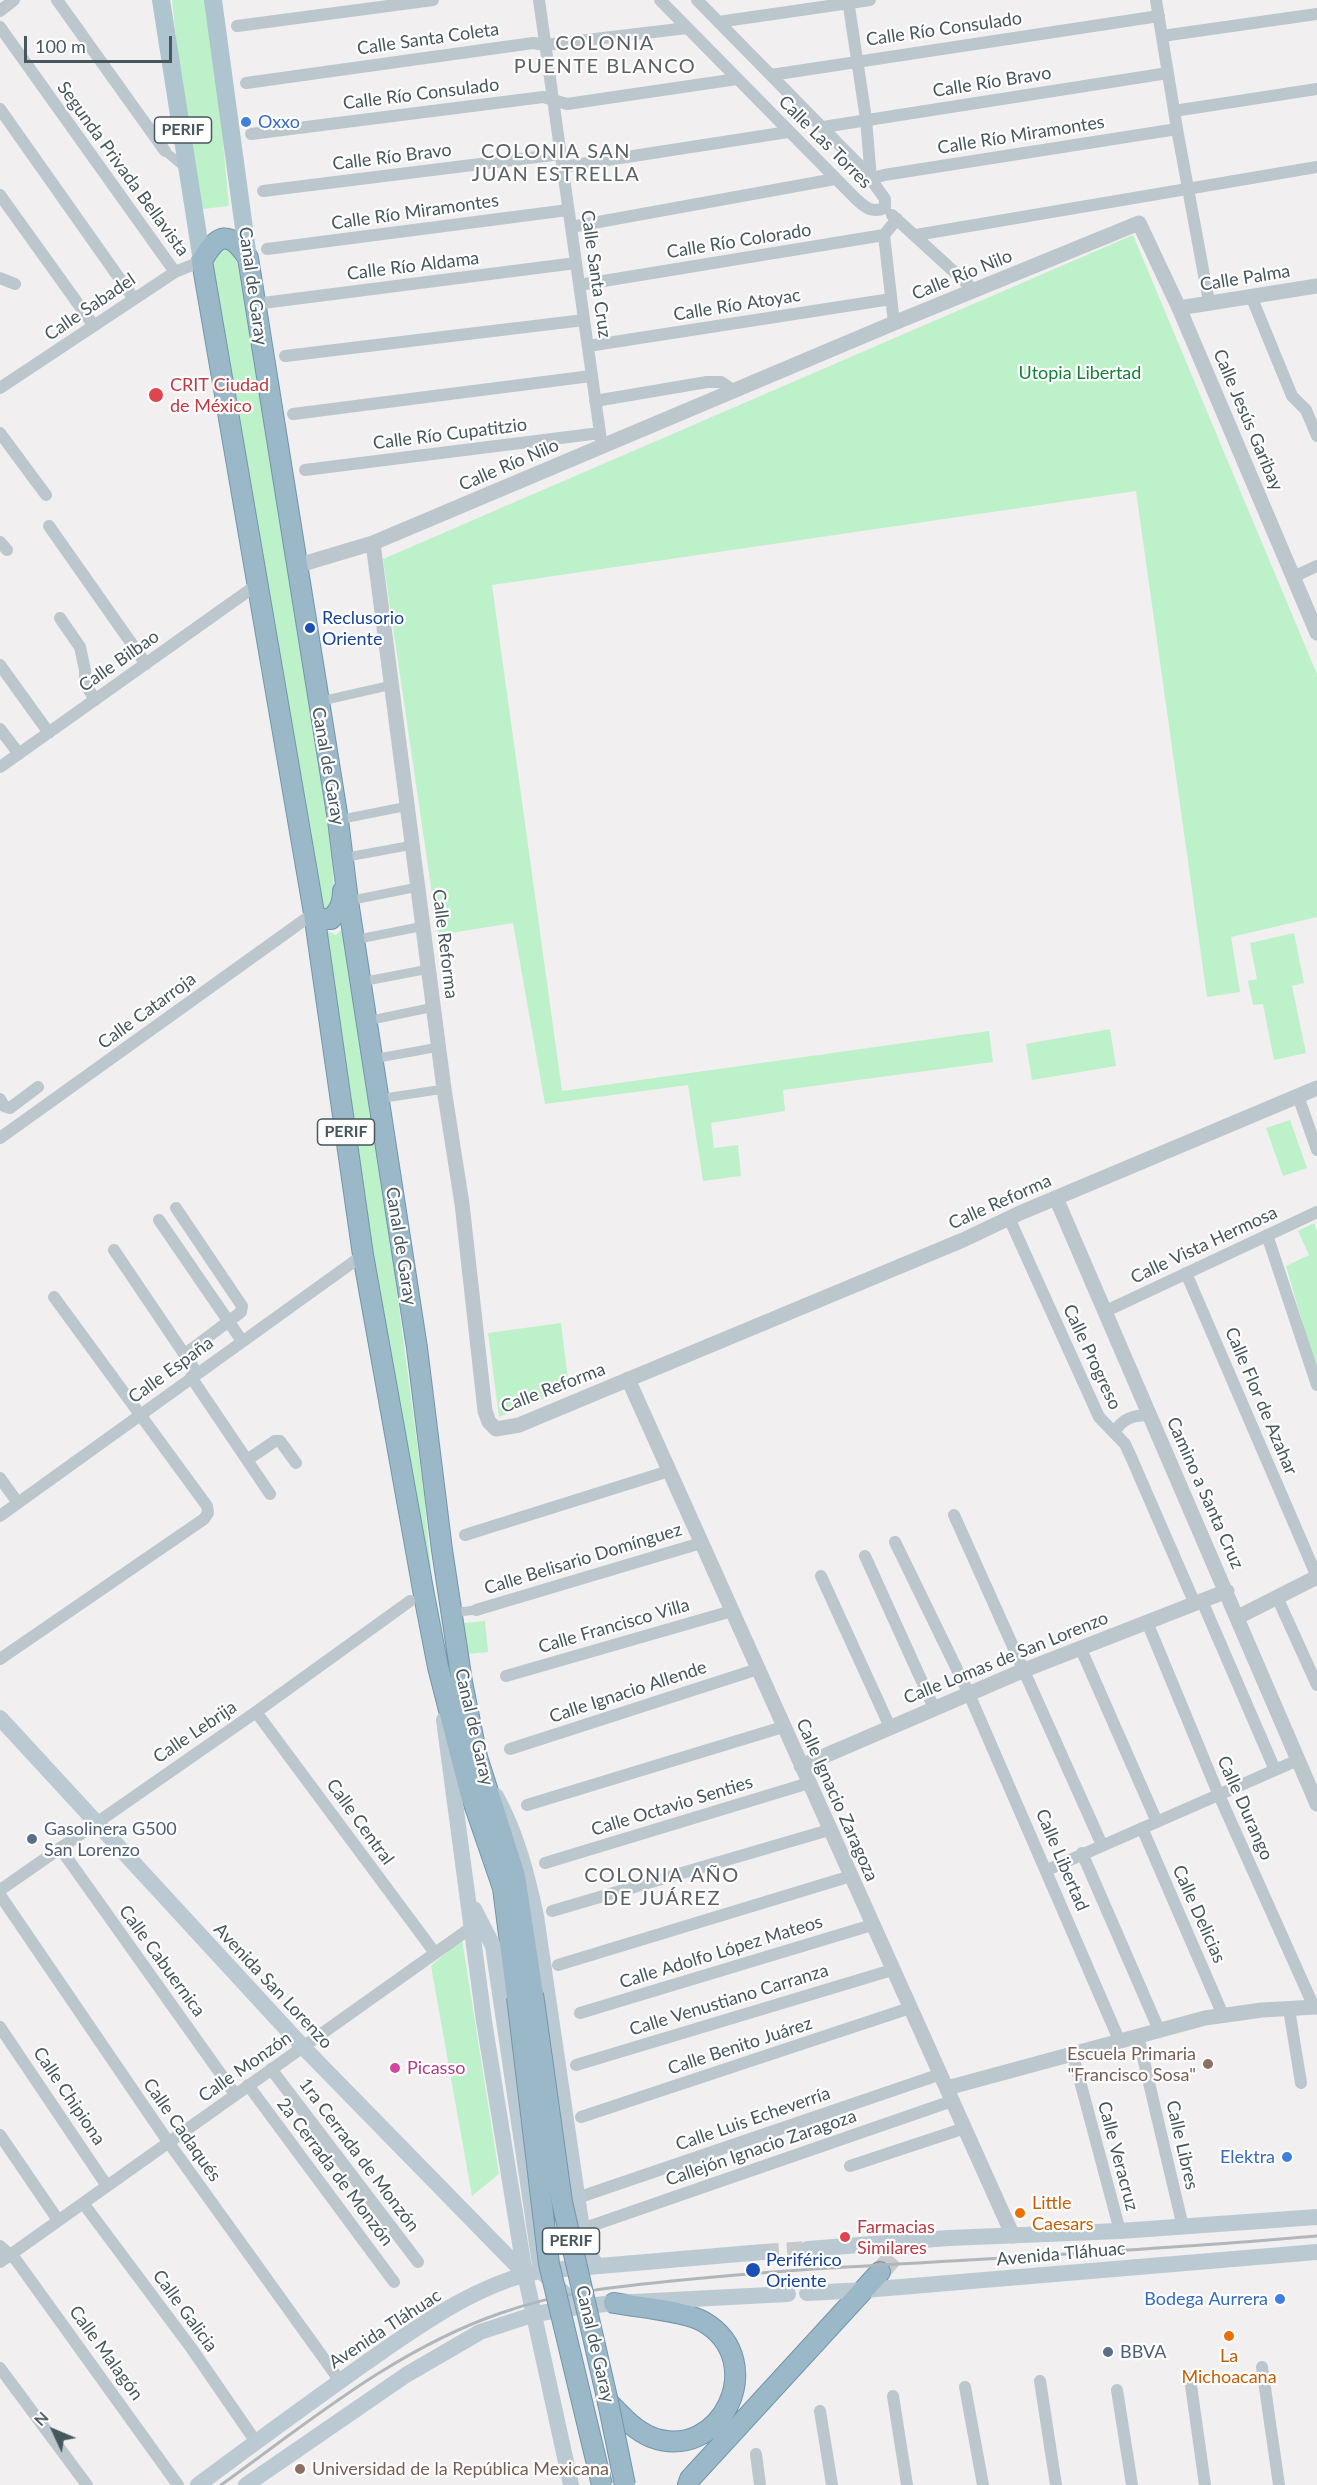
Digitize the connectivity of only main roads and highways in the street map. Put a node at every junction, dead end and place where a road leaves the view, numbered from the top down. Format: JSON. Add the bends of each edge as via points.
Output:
{"nodes":[{"id":1,"x":161,"y":0,"type":"edge"},
{"id":2,"x":213,"y":0,"type":"edge"},
{"id":3,"x":248,"y":258,"type":"junction"},
{"id":4,"x":202,"y":261,"type":"junction"},
{"id":5,"x":342,"y":861,"type":"junction"},
{"id":6,"x":314,"y":913,"type":"junction"},
{"id":7,"x":438,"y":1667,"type":"junction"},
{"id":8,"x":0,"y":1718,"type":"edge"},
{"id":9,"x":481,"y":1770,"type":"junction"},
{"id":10,"x":477,"y":1926,"type":"junction"},
{"id":11,"x":525,"y":1996,"type":"junction"},
{"id":12,"x":529,"y":2191,"type":"junction"},
{"id":13,"x":576,"y":2193,"type":"junction"},
{"id":14,"x":1317,"y":2217,"type":"edge"},
{"id":15,"x":808,"y":2249,"type":"tunnel mouth"},
{"id":16,"x":763,"y":2252,"type":"tunnel mouth"},
{"id":17,"x":1317,"y":2252,"type":"edge"},
{"id":18,"x":596,"y":2265,"type":"junction"},
{"id":19,"x":533,"y":2272,"type":"junction"},
{"id":20,"x":880,"y":2272,"type":"tunnel mouth"},
{"id":21,"x":865,"y":2290,"type":"junction"},
{"id":22,"x":807,"y":2293,"type":"dead end"},
{"id":23,"x":788,"y":2294,"type":"dead end"},
{"id":24,"x":614,"y":2303,"type":"junction"},
{"id":25,"x":578,"y":2307,"type":"junction"},
{"id":26,"x":535,"y":2314,"type":"junction"},
{"id":27,"x":608,"y":2402,"type":"junction"},
{"id":28,"x":198,"y":2485,"type":"edge"},
{"id":29,"x":246,"y":2485,"type":"edge"},
{"id":30,"x":571,"y":2485,"type":"edge"},
{"id":31,"x":602,"y":2485,"type":"edge"},
{"id":32,"x":625,"y":2485,"type":"edge"},
{"id":33,"x":688,"y":2485,"type":"edge"}],
"edges":[{"from":1,"to":4,"type":"main road","name":"Canal de Garay","number":"PERIF"},
{"from":2,"to":3,"type":"main road","name":"Canal de Garay","number":"PERIF"},
{"from":3,"to":4,"type":"highway","via":[[234,240],[224,238],[215,241]]},
{"from":3,"to":5,"type":"highway","name":"Canal de Garay","number":"PERIF"},
{"from":4,"to":6,"type":"highway","name":"Canal de Garay","number":"PERIF"},
{"from":5,"to":6,"type":"highway","via":[[343,902],[338,912],[332,919],[321,919]]},
{"from":5,"to":9,"type":"highway","name":"Canal de Garay","number":"PERIF","via":[[417,1348],[451,1613]]},
{"from":6,"to":7,"type":"highway","name":"Canal de Garay","number":"PERIF","via":[[363,1254]]},
{"from":7,"to":10,"type":"main road","name":"Canal de Garay","via":[[468,1897]]},
{"from":7,"to":11,"type":"highway","name":"Canal de Garay","number":"PERIF","via":[[470,1792],[503,1888]]},
{"from":8,"to":19,"type":"main road","name":"Avenida San Lorenzo","via":[[304,2048]]},
{"from":9,"to":11,"type":"highway","name":"Canal de Garay","number":"PERIF","via":[[515,1876]]},
{"from":9,"to":13,"type":"main road","via":[[505,1813],[532,1897]]},
{"from":10,"to":12,"type":"main road","via":[[492,1946]]},
{"from":10,"to":19,"type":"main road","name":"Canal de Garay","via":[[484,2020]]},
{"from":11,"to":27,"type":"highway","name":"Canal de Garay","number":"PERIF","bridge":true,"via":[[562,2202]]},
{"from":11,"to":31,"type":"highway","name":"Canal de Garay","number":"PERIF","bridge":true,"via":[[549,2264]]},
{"from":12,"to":13,"type":"main road","via":[[543,2204],[558,2204]]},
{"from":12,"to":19,"type":"main road"},
{"from":13,"to":18,"type":"main road","via":[[588,2252]]},
{"from":14,"to":15,"type":"main road","name":"Avenida Tláhuac"},
{"from":16,"to":18,"type":"main road","name":"Avenida Tláhuac"},
{"from":17,"to":21,"type":"main road","name":"Avenida Tláhuac"},
{"from":18,"to":19,"type":"main road","name":"Avenida Tláhuac"},
{"from":19,"to":25,"type":"main road","name":"Avenida San Lorenzo"},
{"from":19,"to":26,"type":"main road","name":"Canal de Garay"},
{"from":19,"to":28,"type":"main road","name":"Avenida Tláhuac","via":[[427,2321]]},
{"from":20,"to":21,"type":"highway"},
{"from":21,"to":22,"type":"main road","name":"Avenida Tláhuac"},
{"from":21,"to":33,"type":"highway"},
{"from":23,"to":24,"type":"main road"},
{"from":24,"to":25,"type":"main road"},
{"from":24,"to":27,"type":"highway","via":[[702,2320],[719,2334],[733,2357],[736,2384],[724,2416],[701,2435],[676,2441],[652,2438],[637,2430]]},
{"from":25,"to":26,"type":"main road"},
{"from":26,"to":29,"type":"main road","via":[[480,2332],[445,2351]]},
{"from":26,"to":30,"type":"main road","name":"Canal de Garay"},
{"from":27,"to":32,"type":"highway","name":"Canal de Garay","number":"PERIF","bridge":true}]}
